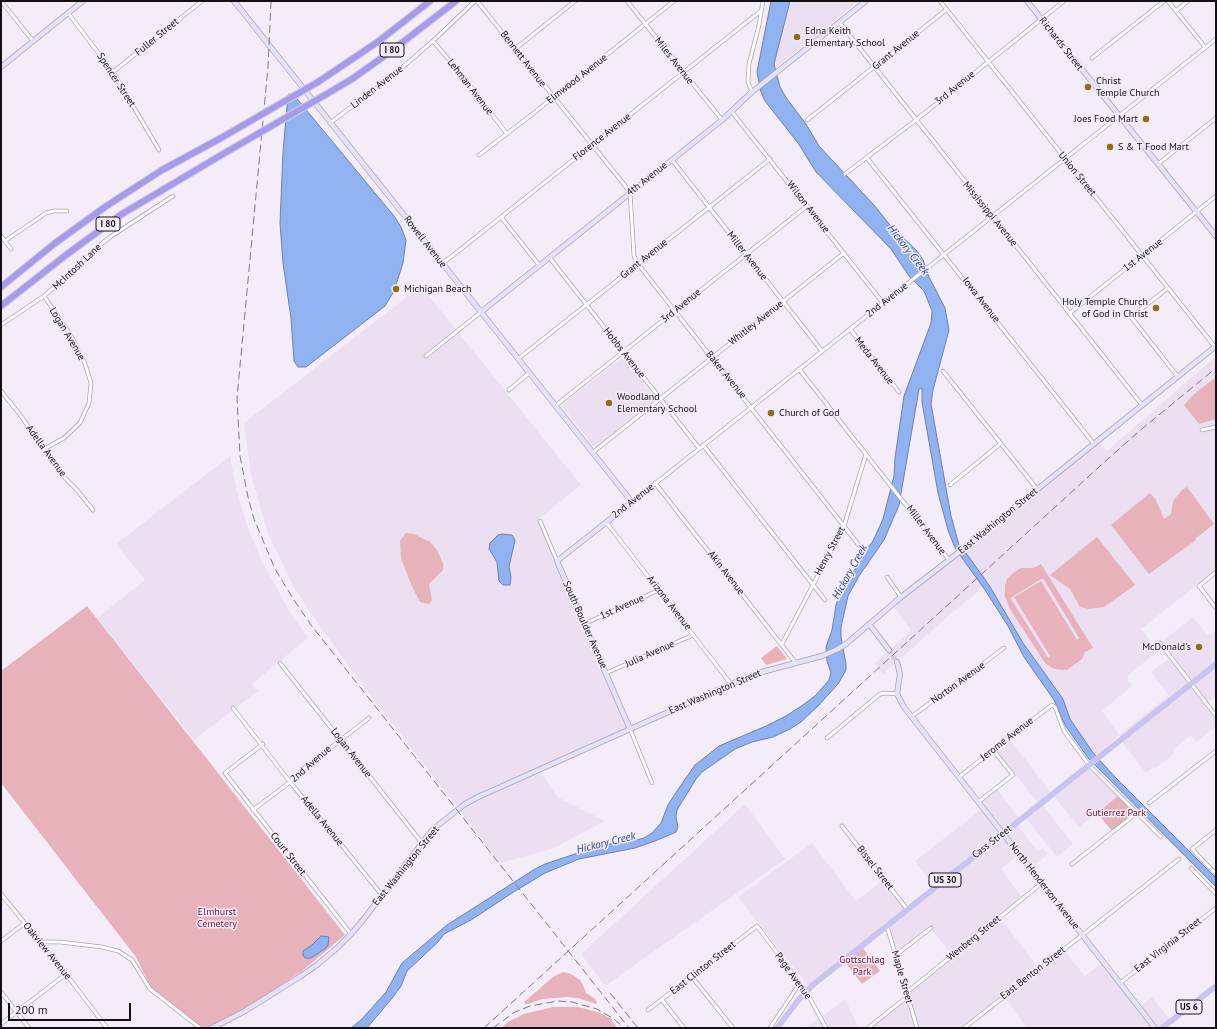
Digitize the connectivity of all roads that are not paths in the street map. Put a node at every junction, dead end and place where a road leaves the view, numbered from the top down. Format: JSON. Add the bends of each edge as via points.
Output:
{"nodes":[{"id":1,"x":2,"y":1,"type":"edge"},
{"id":2,"x":202,"y":1,"type":"edge"},
{"id":3,"x":234,"y":1,"type":"edge"},
{"id":4,"x":430,"y":1,"type":"edge"},
{"id":5,"x":456,"y":1,"type":"edge"},
{"id":6,"x":476,"y":1,"type":"edge"},
{"id":7,"x":575,"y":1,"type":"edge"},
{"id":8,"x":627,"y":1,"type":"edge"},
{"id":9,"x":674,"y":1,"type":"edge"},
{"id":10,"x":763,"y":1,"type":"edge"},
{"id":11,"x":866,"y":1,"type":"edge"},
{"id":12,"x":940,"y":1,"type":"edge"},
{"id":13,"x":1027,"y":1,"type":"edge"},
{"id":14,"x":1064,"y":1,"type":"edge"},
{"id":15,"x":1164,"y":1,"type":"edge"},
{"id":16,"x":1168,"y":1,"type":"edge"},
{"id":17,"x":1188,"y":1,"type":"edge"},
{"id":18,"x":80,"y":2,"type":"edge"},
{"id":19,"x":762,"y":10,"type":"junction"},
{"id":20,"x":946,"y":10,"type":"junction"},
{"id":21,"x":1176,"y":11,"type":"junction"},
{"id":22,"x":68,"y":13,"type":"junction"},
{"id":23,"x":1041,"y":19,"type":"junction"},
{"id":24,"x":839,"y":22,"type":"junction"},
{"id":25,"x":646,"y":24,"type":"junction"},
{"id":26,"x":1216,"y":39,"type":"edge"},
{"id":27,"x":33,"y":41,"type":"junction"},
{"id":28,"x":433,"y":41,"type":"junction"},
{"id":29,"x":1205,"y":48,"type":"junction"},
{"id":30,"x":515,"y":49,"type":"junction"},
{"id":31,"x":1092,"y":58,"type":"dead end"},
{"id":32,"x":987,"y":62,"type":"junction"},
{"id":33,"x":1,"y":67,"type":"edge"},
{"id":34,"x":875,"y":67,"type":"junction"},
{"id":35,"x":113,"y":72,"type":"junction"},
{"id":36,"x":683,"y":73,"type":"junction"},
{"id":37,"x":752,"y":92,"type":"junction"},
{"id":38,"x":553,"y":97,"type":"junction"},
{"id":39,"x":732,"y":112,"type":"junction"},
{"id":40,"x":1118,"y":116,"type":"junction"},
{"id":41,"x":1216,"y":118,"type":"edge"},
{"id":42,"x":722,"y":120,"type":"junction"},
{"id":43,"x":807,"y":120,"type":"dead end"},
{"id":44,"x":916,"y":120,"type":"junction"},
{"id":45,"x":330,"y":123,"type":"junction"},
{"id":46,"x":507,"y":134,"type":"junction"},
{"id":47,"x":592,"y":145,"type":"junction"},
{"id":48,"x":159,"y":150,"type":"dead end"},
{"id":49,"x":479,"y":154,"type":"dead end"},
{"id":50,"x":867,"y":158,"type":"junction"},
{"id":51,"x":770,"y":159,"type":"junction"},
{"id":52,"x":1065,"y":159,"type":"junction"},
{"id":53,"x":672,"y":160,"type":"junction"},
{"id":54,"x":1158,"y":164,"type":"junction"},
{"id":55,"x":846,"y":174,"type":"dead end"},
{"id":56,"x":630,"y":192,"type":"junction"},
{"id":57,"x":173,"y":196,"type":"dead end"},
{"id":58,"x":1216,"y":196,"type":"edge"},
{"id":59,"x":807,"y":206,"type":"junction"},
{"id":60,"x":709,"y":208,"type":"junction"},
{"id":61,"x":67,"y":211,"type":"dead end"},
{"id":62,"x":1196,"y":212,"type":"junction"},
{"id":63,"x":992,"y":216,"type":"junction"},
{"id":64,"x":501,"y":217,"type":"junction"},
{"id":65,"x":1,"y":236,"type":"edge"},
{"id":66,"x":1216,"y":236,"type":"edge"},
{"id":67,"x":6,"y":242,"type":"junction"},
{"id":68,"x":11,"y":249,"type":"dead end"},
{"id":69,"x":844,"y":253,"type":"junction"},
{"id":70,"x":745,"y":254,"type":"junction"},
{"id":71,"x":944,"y":254,"type":"junction"},
{"id":72,"x":1142,"y":256,"type":"junction"},
{"id":73,"x":549,"y":257,"type":"junction"},
{"id":74,"x":442,"y":264,"type":"junction"},
{"id":75,"x":638,"y":264,"type":"junction"},
{"id":76,"x":539,"y":265,"type":"junction"},
{"id":77,"x":1,"y":287,"type":"edge"},
{"id":78,"x":1168,"y":288,"type":"junction"},
{"id":79,"x":44,"y":296,"type":"junction"},
{"id":80,"x":783,"y":301,"type":"junction"},
{"id":81,"x":883,"y":302,"type":"junction"},
{"id":82,"x":586,"y":305,"type":"junction"},
{"id":83,"x":1,"y":306,"type":"edge"},
{"id":84,"x":676,"y":310,"type":"junction"},
{"id":85,"x":481,"y":312,"type":"junction"},
{"id":86,"x":1070,"y":312,"type":"junction"},
{"id":87,"x":1,"y":325,"type":"edge"},
{"id":88,"x":850,"y":329,"type":"junction"},
{"id":89,"x":1215,"y":346,"type":"edge"},
{"id":90,"x":822,"y":351,"type":"junction"},
{"id":91,"x":623,"y":352,"type":"junction"},
{"id":92,"x":426,"y":356,"type":"dead end"},
{"id":93,"x":712,"y":357,"type":"junction"},
{"id":94,"x":518,"y":358,"type":"junction"},
{"id":95,"x":799,"y":369,"type":"junction"},
{"id":96,"x":943,"y":371,"type":"dead end"},
{"id":97,"x":529,"y":373,"type":"junction"},
{"id":98,"x":1178,"y":377,"type":"junction"},
{"id":99,"x":509,"y":390,"type":"dead end"},
{"id":100,"x":1,"y":391,"type":"edge"},
{"id":101,"x":899,"y":392,"type":"dead end"},
{"id":102,"x":660,"y":398,"type":"junction"},
{"id":103,"x":1142,"y":405,"type":"junction"},
{"id":104,"x":555,"y":406,"type":"junction"},
{"id":105,"x":751,"y":407,"type":"junction"},
{"id":106,"x":1216,"y":427,"type":"edge"},
{"id":107,"x":1202,"y":430,"type":"dead end"},
{"id":108,"x":1000,"y":444,"type":"junction"},
{"id":109,"x":1094,"y":444,"type":"junction"},
{"id":110,"x":703,"y":445,"type":"junction"},
{"id":111,"x":700,"y":448,"type":"junction"},
{"id":112,"x":44,"y":449,"type":"junction"},
{"id":113,"x":592,"y":453,"type":"junction"},
{"id":114,"x":866,"y":454,"type":"junction"},
{"id":115,"x":655,"y":483,"type":"junction"},
{"id":116,"x":950,"y":485,"type":"dead end"},
{"id":117,"x":1037,"y":489,"type":"junction"},
{"id":118,"x":632,"y":502,"type":"junction"},
{"id":119,"x":93,"y":510,"type":"dead end"},
{"id":120,"x":540,"y":521,"type":"dead end"},
{"id":121,"x":606,"y":522,"type":"junction"},
{"id":122,"x":844,"y":526,"type":"junction"},
{"id":123,"x":858,"y":544,"type":"dead end"},
{"id":124,"x":949,"y":560,"type":"junction"},
{"id":125,"x":557,"y":561,"type":"junction"},
{"id":126,"x":1216,"y":572,"type":"edge"},
{"id":127,"x":887,"y":577,"type":"dead end"},
{"id":128,"x":813,"y":584,"type":"junction"},
{"id":129,"x":659,"y":590,"type":"junction"},
{"id":130,"x":901,"y":597,"type":"junction"},
{"id":131,"x":825,"y":600,"type":"dead end"},
{"id":132,"x":1216,"y":608,"type":"edge"},
{"id":133,"x":584,"y":624,"type":"junction"},
{"id":134,"x":869,"y":624,"type":"junction"},
{"id":135,"x":693,"y":635,"type":"junction"},
{"id":136,"x":782,"y":644,"type":"junction"},
{"id":137,"x":1160,"y":644,"type":"dead end"},
{"id":138,"x":1004,"y":648,"type":"dead end"},
{"id":139,"x":889,"y":650,"type":"tunnel mouth"},
{"id":140,"x":795,"y":662,"type":"junction"},
{"id":141,"x":897,"y":662,"type":"tunnel mouth"},
{"id":142,"x":280,"y":663,"type":"dead end"},
{"id":143,"x":1216,"y":664,"type":"edge"},
{"id":144,"x":606,"y":673,"type":"junction"},
{"id":145,"x":731,"y":684,"type":"junction"},
{"id":146,"x":1191,"y":684,"type":"junction"},
{"id":147,"x":897,"y":694,"type":"junction"},
{"id":148,"x":233,"y":708,"type":"dead end"},
{"id":149,"x":1216,"y":716,"type":"edge"},
{"id":150,"x":911,"y":717,"type":"junction"},
{"id":151,"x":369,"y":718,"type":"dead end"},
{"id":152,"x":630,"y":729,"type":"junction"},
{"id":153,"x":827,"y":738,"type":"dead end"},
{"id":154,"x":341,"y":739,"type":"junction"},
{"id":155,"x":263,"y":744,"type":"junction"},
{"id":156,"x":993,"y":750,"type":"junction"},
{"id":157,"x":1216,"y":752,"type":"edge"},
{"id":158,"x":1089,"y":765,"type":"junction"},
{"id":159,"x":959,"y":776,"type":"junction"},
{"id":160,"x":290,"y":782,"type":"junction"},
{"id":161,"x":652,"y":783,"type":"dead end"},
{"id":162,"x":978,"y":802,"type":"junction"},
{"id":163,"x":1149,"y":803,"type":"dead end"},
{"id":164,"x":253,"y":810,"type":"junction"},
{"id":165,"x":1137,"y":813,"type":"junction"},
{"id":166,"x":842,"y":826,"type":"dead end"},
{"id":167,"x":1216,"y":830,"type":"edge"},
{"id":168,"x":1003,"y":833,"type":"junction"},
{"id":169,"x":1161,"y":837,"type":"dead end"},
{"id":170,"x":422,"y":843,"type":"junction"},
{"id":171,"x":1179,"y":859,"type":"dead end"},
{"id":172,"x":1072,"y":864,"type":"dead end"},
{"id":173,"x":1190,"y":868,"type":"dead end"},
{"id":174,"x":1216,"y":874,"type":"edge"},
{"id":175,"x":1042,"y":883,"type":"junction"},
{"id":176,"x":1,"y":894,"type":"edge"},
{"id":177,"x":1216,"y":894,"type":"edge"},
{"id":178,"x":382,"y":895,"type":"junction"},
{"id":179,"x":1216,"y":908,"type":"edge"},
{"id":180,"x":907,"y":909,"type":"junction"},
{"id":181,"x":25,"y":923,"type":"junction"},
{"id":182,"x":757,"y":926,"type":"joint"},
{"id":183,"x":886,"y":926,"type":"junction"},
{"id":184,"x":931,"y":928,"type":"dead end"},
{"id":185,"x":351,"y":934,"type":"junction"},
{"id":186,"x":1082,"y":935,"type":"junction"},
{"id":187,"x":1,"y":941,"type":"edge"},
{"id":188,"x":39,"y":942,"type":"junction"},
{"id":189,"x":896,"y":955,"type":"junction"},
{"id":190,"x":66,"y":974,"type":"junction"},
{"id":191,"x":692,"y":977,"type":"junction"},
{"id":192,"x":800,"y":983,"type":"junction"},
{"id":193,"x":1120,"y":983,"type":"junction"},
{"id":194,"x":1215,"y":989,"type":"edge"},
{"id":195,"x":1,"y":992,"type":"edge"},
{"id":196,"x":805,"y":993,"type":"junction"},
{"id":197,"x":906,"y":993,"type":"junction"},
{"id":198,"x":907,"y":997,"type":"junction"},
{"id":199,"x":662,"y":1000,"type":"junction"},
{"id":200,"x":648,"y":1010,"type":"dead end"},
{"id":201,"x":17,"y":1012,"type":"junction"},
{"id":202,"x":1,"y":1024,"type":"edge"},
{"id":203,"x":29,"y":1028,"type":"edge"},
{"id":204,"x":107,"y":1028,"type":"edge"},
{"id":205,"x":200,"y":1028,"type":"edge"},
{"id":206,"x":212,"y":1028,"type":"edge"},
{"id":207,"x":684,"y":1028,"type":"edge"},
{"id":208,"x":733,"y":1028,"type":"edge"},
{"id":209,"x":770,"y":1028,"type":"edge"},
{"id":210,"x":777,"y":1028,"type":"edge"},
{"id":211,"x":826,"y":1028,"type":"edge"},
{"id":212,"x":868,"y":1028,"type":"edge"},
{"id":213,"x":917,"y":1028,"type":"edge"},
{"id":214,"x":964,"y":1028,"type":"edge"},
{"id":215,"x":1156,"y":1028,"type":"edge"},
{"id":216,"x":1162,"y":1028,"type":"edge"}],
"edges":[{"from":1,"to":27,"type":"street"},
{"from":2,"to":35,"type":"street","name":"Fuller Street"},
{"from":3,"to":45,"type":"street","name":"Rowell Avenue"},
{"from":4,"to":77,"type":"highway","number":"I 80","bridge":true,"via":[[379,41],[318,82],[162,170],[105,206]]},
{"from":5,"to":83,"type":"highway","number":"I 80","bridge":true,"via":[[352,79],[122,214]]},
{"from":6,"to":28,"type":"street","name":"Linden Avenue"},
{"from":6,"to":30,"type":"street","name":"Bennett Avenue"},
{"from":7,"to":30,"type":"street"},
{"from":8,"to":25,"type":"street","name":"Miles Avenue"},
{"from":9,"to":25,"type":"street","name":"Elmwood Avenue"},
{"from":10,"to":19,"type":"street"},
{"from":11,"to":24,"type":"street","name":"4th Avenue"},
{"from":12,"to":20,"type":"street","name":"Union Street"},
{"from":13,"to":23,"type":"street","name":"Richards Street"},
{"from":14,"to":23,"type":"street","name":"3rd Avenue"},
{"from":15,"to":31,"type":"street"},
{"from":16,"to":21,"type":"street"},
{"from":17,"to":21,"type":"street"},
{"from":18,"to":22,"type":"street"},
{"from":19,"to":36,"type":"street","name":"Florence Avenue"},
{"from":19,"to":37,"type":"street","via":[[749,64],[748,82]]},
{"from":20,"to":32,"type":"street","name":"Union Street"},
{"from":20,"to":34,"type":"street","name":"Grant Avenue"},
{"from":21,"to":29,"type":"street"},
{"from":22,"to":27,"type":"street"},
{"from":22,"to":35,"type":"street","name":"Spencer Street"},
{"from":23,"to":32,"type":"street","name":"3rd Avenue"},
{"from":23,"to":40,"type":"street","name":"Richards Street"},
{"from":24,"to":34,"type":"street","name":"Mississippi Avenue"},
{"from":24,"to":37,"type":"street","name":"4th Avenue"},
{"from":25,"to":36,"type":"street","name":"Miles Avenue"},
{"from":25,"to":38,"type":"street","name":"Elmwood Avenue"},
{"from":26,"to":29,"type":"street","name":"2nd Avenue"},
{"from":27,"to":33,"type":"street"},
{"from":28,"to":45,"type":"street","name":"Linden Avenue","via":[[391,77]]},
{"from":28,"to":46,"type":"street","name":"Lehman Avenue"},
{"from":29,"to":40,"type":"street","name":"2nd Avenue"},
{"from":30,"to":38,"type":"street","name":"Bennett Avenue"},
{"from":32,"to":44,"type":"street","name":"3rd Avenue"},
{"from":32,"to":52,"type":"street","name":"Union Street"},
{"from":34,"to":43,"type":"street","name":"Grant Avenue"},
{"from":34,"to":44,"type":"street","name":"Mississippi Avenue"},
{"from":35,"to":48,"type":"street","name":"Spencer Street"},
{"from":36,"to":42,"type":"street","name":"Miles Avenue"},
{"from":36,"to":47,"type":"street","name":"Florence Avenue"},
{"from":37,"to":39,"type":"street","name":"4th Avenue"},
{"from":38,"to":46,"type":"street","name":"Elmwood Avenue"},
{"from":38,"to":47,"type":"street","name":"Bennett Avenue"},
{"from":39,"to":42,"type":"street","name":"4th Avenue"},
{"from":39,"to":51,"type":"street","name":"Wilson Avenue"},
{"from":40,"to":52,"type":"street","name":"2nd Avenue"},
{"from":40,"to":54,"type":"street","name":"Richards Street"},
{"from":41,"to":54,"type":"street"},
{"from":42,"to":53,"type":"street","name":"4th Avenue"},
{"from":44,"to":50,"type":"street","name":"3rd Avenue"},
{"from":44,"to":63,"type":"street","name":"Mississippi Avenue"},
{"from":45,"to":74,"type":"street","name":"Rowell Avenue"},
{"from":46,"to":49,"type":"street","name":"Elmwood Avenue"},
{"from":47,"to":56,"type":"street","name":"Bennett Avenue"},
{"from":47,"to":64,"type":"street","name":"Florence Avenue"},
{"from":50,"to":55,"type":"street","name":"3rd Avenue"},
{"from":50,"to":71,"type":"street","name":"Iowa Avenue"},
{"from":51,"to":59,"type":"street","name":"Wilson Avenue"},
{"from":51,"to":60,"type":"street","name":"Grant Avenue"},
{"from":52,"to":63,"type":"street","name":"2nd Avenue"},
{"from":52,"to":72,"type":"street","name":"Union Street"},
{"from":53,"to":56,"type":"street","name":"4th Avenue"},
{"from":53,"to":60,"type":"street","name":"Miller Avenue"},
{"from":54,"to":62,"type":"street","name":"Richards Street"},
{"from":56,"to":73,"type":"street","name":"4th Avenue"},
{"from":56,"to":75,"type":"street","name":"Baker Avenue","via":[[634,256]]},
{"from":57,"to":79,"type":"street","name":"McIntosh Lane","via":[[110,237]]},
{"from":58,"to":62,"type":"street","name":"1st Avenue"},
{"from":59,"to":69,"type":"street","name":"Wilson Avenue"},
{"from":59,"to":70,"type":"street","name":"3rd Avenue"},
{"from":60,"to":70,"type":"street","name":"Miller Avenue"},
{"from":60,"to":75,"type":"street","name":"Grant Avenue"},
{"from":61,"to":67,"type":"street","via":[[46,213]]},
{"from":62,"to":66,"type":"street","name":"Richards Street"},
{"from":62,"to":72,"type":"street","name":"1st Avenue"},
{"from":63,"to":71,"type":"street","name":"2nd Avenue"},
{"from":63,"to":86,"type":"street","name":"Mississippi Avenue"},
{"from":64,"to":74,"type":"street","name":"Florence Avenue"},
{"from":64,"to":76,"type":"street"},
{"from":65,"to":67,"type":"street"},
{"from":67,"to":68,"type":"street"},
{"from":69,"to":80,"type":"street","name":"Whitley Avenue"},
{"from":69,"to":81,"type":"street","name":"Wilson Avenue"},
{"from":70,"to":80,"type":"street","name":"Miller Avenue"},
{"from":70,"to":84,"type":"street","name":"3rd Avenue"},
{"from":71,"to":81,"type":"street","name":"2nd Avenue"},
{"from":71,"to":109,"type":"street","name":"Iowa Avenue"},
{"from":72,"to":78,"type":"street","name":"Union Street"},
{"from":72,"to":86,"type":"street","name":"1st Avenue"},
{"from":73,"to":76,"type":"street","name":"4th Avenue"},
{"from":73,"to":82,"type":"street","name":"Hobbs Avenue"},
{"from":74,"to":85,"type":"street","name":"Rowell Avenue"},
{"from":75,"to":82,"type":"street","name":"Grant Avenue"},
{"from":75,"to":84,"type":"street","name":"Baker Avenue"},
{"from":76,"to":85,"type":"street","name":"4th Avenue"},
{"from":78,"to":89,"type":"street","name":"Union Street"},
{"from":78,"to":98,"type":"street","via":[[1131,317]]},
{"from":79,"to":87,"type":"street","name":"McIntosh Lane"},
{"from":79,"to":112,"type":"street","name":"Logan Avenue","via":[[70,334],[91,383],[89,403],[80,423],[64,438]]},
{"from":80,"to":90,"type":"street","name":"Miller Avenue"},
{"from":80,"to":93,"type":"street","name":"Whitley Avenue"},
{"from":81,"to":88,"type":"street","name":"2nd Avenue"},
{"from":82,"to":91,"type":"street","name":"Hobbs Avenue"},
{"from":82,"to":94,"type":"street","name":"Grant Avenue"},
{"from":84,"to":91,"type":"street","name":"3rd Avenue"},
{"from":84,"to":93,"type":"street","name":"Baker Avenue"},
{"from":85,"to":92,"type":"street","name":"4th Avenue"},
{"from":85,"to":94,"type":"street","name":"Rowell Avenue"},
{"from":86,"to":103,"type":"street","name":"Mississippi Avenue"},
{"from":88,"to":90,"type":"street","name":"2nd Avenue"},
{"from":88,"to":101,"type":"street","name":"Meda Avenue"},
{"from":89,"to":98,"type":"street","name":"East Washington Street"},
{"from":90,"to":95,"type":"street","name":"2nd Avenue"},
{"from":91,"to":102,"type":"street","name":"Hobbs Avenue"},
{"from":91,"to":104,"type":"street","name":"3rd Avenue"},
{"from":93,"to":102,"type":"street","name":"Whitley Avenue"},
{"from":93,"to":105,"type":"street","name":"Baker Avenue"},
{"from":94,"to":97,"type":"street","name":"Rowell Avenue"},
{"from":95,"to":105,"type":"street","name":"2nd Avenue"},
{"from":95,"to":114,"type":"street","name":"Miller Avenue"},
{"from":96,"to":108,"type":"street"},
{"from":97,"to":99,"type":"street"},
{"from":97,"to":104,"type":"street","name":"Rowell Avenue"},
{"from":98,"to":103,"type":"street","name":"East Washington Street"},
{"from":100,"to":112,"type":"street","name":"Adella Avenue"},
{"from":102,"to":111,"type":"street","name":"Hobbs Avenue"},
{"from":102,"to":113,"type":"street","name":"Whitley Avenue"},
{"from":103,"to":109,"type":"street","name":"East Washington Street"},
{"from":104,"to":113,"type":"street","name":"Rowell Avenue"},
{"from":105,"to":110,"type":"street","name":"2nd Avenue"},
{"from":105,"to":122,"type":"street","name":"Baker Avenue"},
{"from":106,"to":107,"type":"street"},
{"from":108,"to":116,"type":"street"},
{"from":108,"to":117,"type":"street"},
{"from":109,"to":117,"type":"street","name":"East Washington Street"},
{"from":110,"to":111,"type":"street","name":"2nd Avenue"},
{"from":110,"to":128,"type":"street"},
{"from":111,"to":115,"type":"street","name":"2nd Avenue"},
{"from":112,"to":119,"type":"street","name":"Adella Avenue","via":[[60,473],[78,490]]},
{"from":113,"to":118,"type":"street","name":"Rowell Avenue"},
{"from":114,"to":122,"type":"street","name":"Henry Street"},
{"from":114,"to":124,"type":"street","name":"Miller Avenue"},
{"from":115,"to":118,"type":"street","name":"2nd Avenue"},
{"from":115,"to":136,"type":"street","name":"Akin Avenue"},
{"from":117,"to":124,"type":"street","name":"East Washington Street"},
{"from":118,"to":121,"type":"street","name":"2nd Avenue"},
{"from":120,"to":125,"type":"street","name":"South Boulder Avenue"},
{"from":121,"to":125,"type":"street","name":"2nd Avenue"},
{"from":121,"to":129,"type":"street","name":"Arizona Avenue"},
{"from":122,"to":123,"type":"street","name":"Baker Avenue"},
{"from":122,"to":128,"type":"street","name":"Henry Street"},
{"from":124,"to":130,"type":"street","name":"East Washington Street"},
{"from":125,"to":133,"type":"street","name":"South Boulder Avenue"},
{"from":126,"to":132,"type":"street","via":[[1199,586]]},
{"from":127,"to":130,"type":"street"},
{"from":128,"to":131,"type":"street"},
{"from":128,"to":136,"type":"street","name":"Henry Street"},
{"from":129,"to":133,"type":"street","name":"1st Avenue"},
{"from":129,"to":135,"type":"street","name":"Arizona Avenue"},
{"from":130,"to":134,"type":"street","name":"East Washington Street"},
{"from":133,"to":144,"type":"street","name":"South Boulder Avenue"},
{"from":134,"to":139,"type":"street"},
{"from":134,"to":140,"type":"street","name":"East Washington Street","via":[[846,644],[822,656]]},
{"from":135,"to":144,"type":"street","name":"Julia Avenue"},
{"from":135,"to":145,"type":"street","name":"Arizona Avenue"},
{"from":136,"to":140,"type":"street","name":"Akin Avenue"},
{"from":137,"to":146,"type":"street"},
{"from":138,"to":150,"type":"street","name":"Norton Avenue"},
{"from":140,"to":145,"type":"street","name":"East Washington Street"},
{"from":141,"to":147,"type":"street","via":[[900,674]]},
{"from":142,"to":154,"type":"street","name":"Logan Avenue"},
{"from":143,"to":146,"type":"main road","name":"Cass Street","number":"US 30"},
{"from":144,"to":152,"type":"street","name":"South Boulder Avenue"},
{"from":145,"to":152,"type":"street","name":"East Washington Street"},
{"from":146,"to":149,"type":"street"},
{"from":146,"to":158,"type":"main road","name":"Cass Street","number":"US 30"},
{"from":147,"to":150,"type":"street","name":"North Henderson Avenue"},
{"from":147,"to":153,"type":"street","via":[[880,694]]},
{"from":148,"to":155,"type":"street","name":"Adella Avenue"},
{"from":150,"to":159,"type":"street","name":"North Henderson Avenue"},
{"from":151,"to":154,"type":"street","name":"2nd Avenue"},
{"from":152,"to":161,"type":"street"},
{"from":152,"to":170,"type":"street","name":"East Washington Street","via":[[478,796],[443,820]]},
{"from":154,"to":160,"type":"street","name":"2nd Avenue"},
{"from":154,"to":170,"type":"street","name":"Logan Avenue"},
{"from":155,"to":160,"type":"street","name":"Adella Avenue"},
{"from":155,"to":164,"type":"street","name":"Court Street","via":[[225,773]]},
{"from":156,"to":158,"type":"street","name":"Jerome Avenue","via":[[1052,705],[1064,731]]},
{"from":156,"to":159,"type":"street","name":"Jerome Avenue"},
{"from":156,"to":162,"type":"street","via":[[1013,775]]},
{"from":157,"to":163,"type":"street"},
{"from":158,"to":165,"type":"street"},
{"from":158,"to":168,"type":"main road","name":"Cass Street","number":"US 30"},
{"from":159,"to":162,"type":"street","name":"North Henderson Avenue"},
{"from":160,"to":164,"type":"street","name":"2nd Avenue"},
{"from":160,"to":178,"type":"street","name":"Adella Avenue"},
{"from":162,"to":168,"type":"street","name":"North Henderson Avenue"},
{"from":164,"to":185,"type":"street","name":"Court Street"},
{"from":165,"to":169,"type":"street"},
{"from":165,"to":172,"type":"street"},
{"from":166,"to":180,"type":"street","name":"Bissel Street"},
{"from":167,"to":174,"type":"street","via":[[1192,849]]},
{"from":168,"to":175,"type":"street","name":"North Henderson Avenue"},
{"from":168,"to":180,"type":"main road","name":"Cass Street","number":"US 30"},
{"from":170,"to":178,"type":"street","name":"East Washington Street"},
{"from":171,"to":186,"type":"street","name":"East Benton Street"},
{"from":173,"to":177,"type":"street"},
{"from":175,"to":186,"type":"street","name":"North Henderson Avenue"},
{"from":175,"to":197,"type":"street","name":"Wenberg Street"},
{"from":176,"to":181,"type":"street","name":"Oakview Avenue"},
{"from":178,"to":185,"type":"street","name":"East Washington Street"},
{"from":179,"to":193,"type":"street","name":"East Virginia Street"},
{"from":180,"to":183,"type":"main road","name":"Cass Street","number":"US 30"},
{"from":181,"to":187,"type":"street"},
{"from":181,"to":188,"type":"street","name":"Oakview Avenue"},
{"from":182,"to":191,"type":"street","name":"East Clinton Street"},
{"from":182,"to":192,"type":"street","name":"Page Avenue"},
{"from":183,"to":189,"type":"street","name":"Maple Street"},
{"from":183,"to":196,"type":"main road","name":"Cass Street","number":"US 30"},
{"from":184,"to":189,"type":"street"},
{"from":185,"to":206,"type":"street","name":"East Washington Street","via":[[301,976],[246,1011]]},
{"from":186,"to":193,"type":"street","name":"North Henderson Avenue"},
{"from":186,"to":214,"type":"street","name":"East Benton Street"},
{"from":188,"to":190,"type":"street","name":"Oakview Avenue"},
{"from":188,"to":205,"type":"street","via":[[60,942],[118,951],[132,960],[150,988]]},
{"from":189,"to":197,"type":"street","name":"Maple Street"},
{"from":190,"to":201,"type":"street"},
{"from":190,"to":204,"type":"street","name":"Oakview Avenue"},
{"from":191,"to":199,"type":"street","name":"East Clinton Street"},
{"from":191,"to":208,"type":"street"},
{"from":192,"to":196,"type":"street","name":"Page Avenue"},
{"from":192,"to":209,"type":"street"},
{"from":193,"to":215,"type":"street","name":"North Henderson Avenue"},
{"from":194,"to":216,"type":"main road","number":"US 6"},
{"from":195,"to":201,"type":"street"},
{"from":196,"to":210,"type":"main road","name":"Cass Street","number":"US 30"},
{"from":196,"to":211,"type":"street","name":"Page Avenue"},
{"from":197,"to":198,"type":"street","name":"Maple Street"},
{"from":198,"to":212,"type":"street"},
{"from":198,"to":213,"type":"street","name":"Maple Street"},
{"from":199,"to":200,"type":"street","name":"East Clinton Street"},
{"from":199,"to":207,"type":"street"},
{"from":201,"to":202,"type":"street"},
{"from":201,"to":203,"type":"street"}]}
